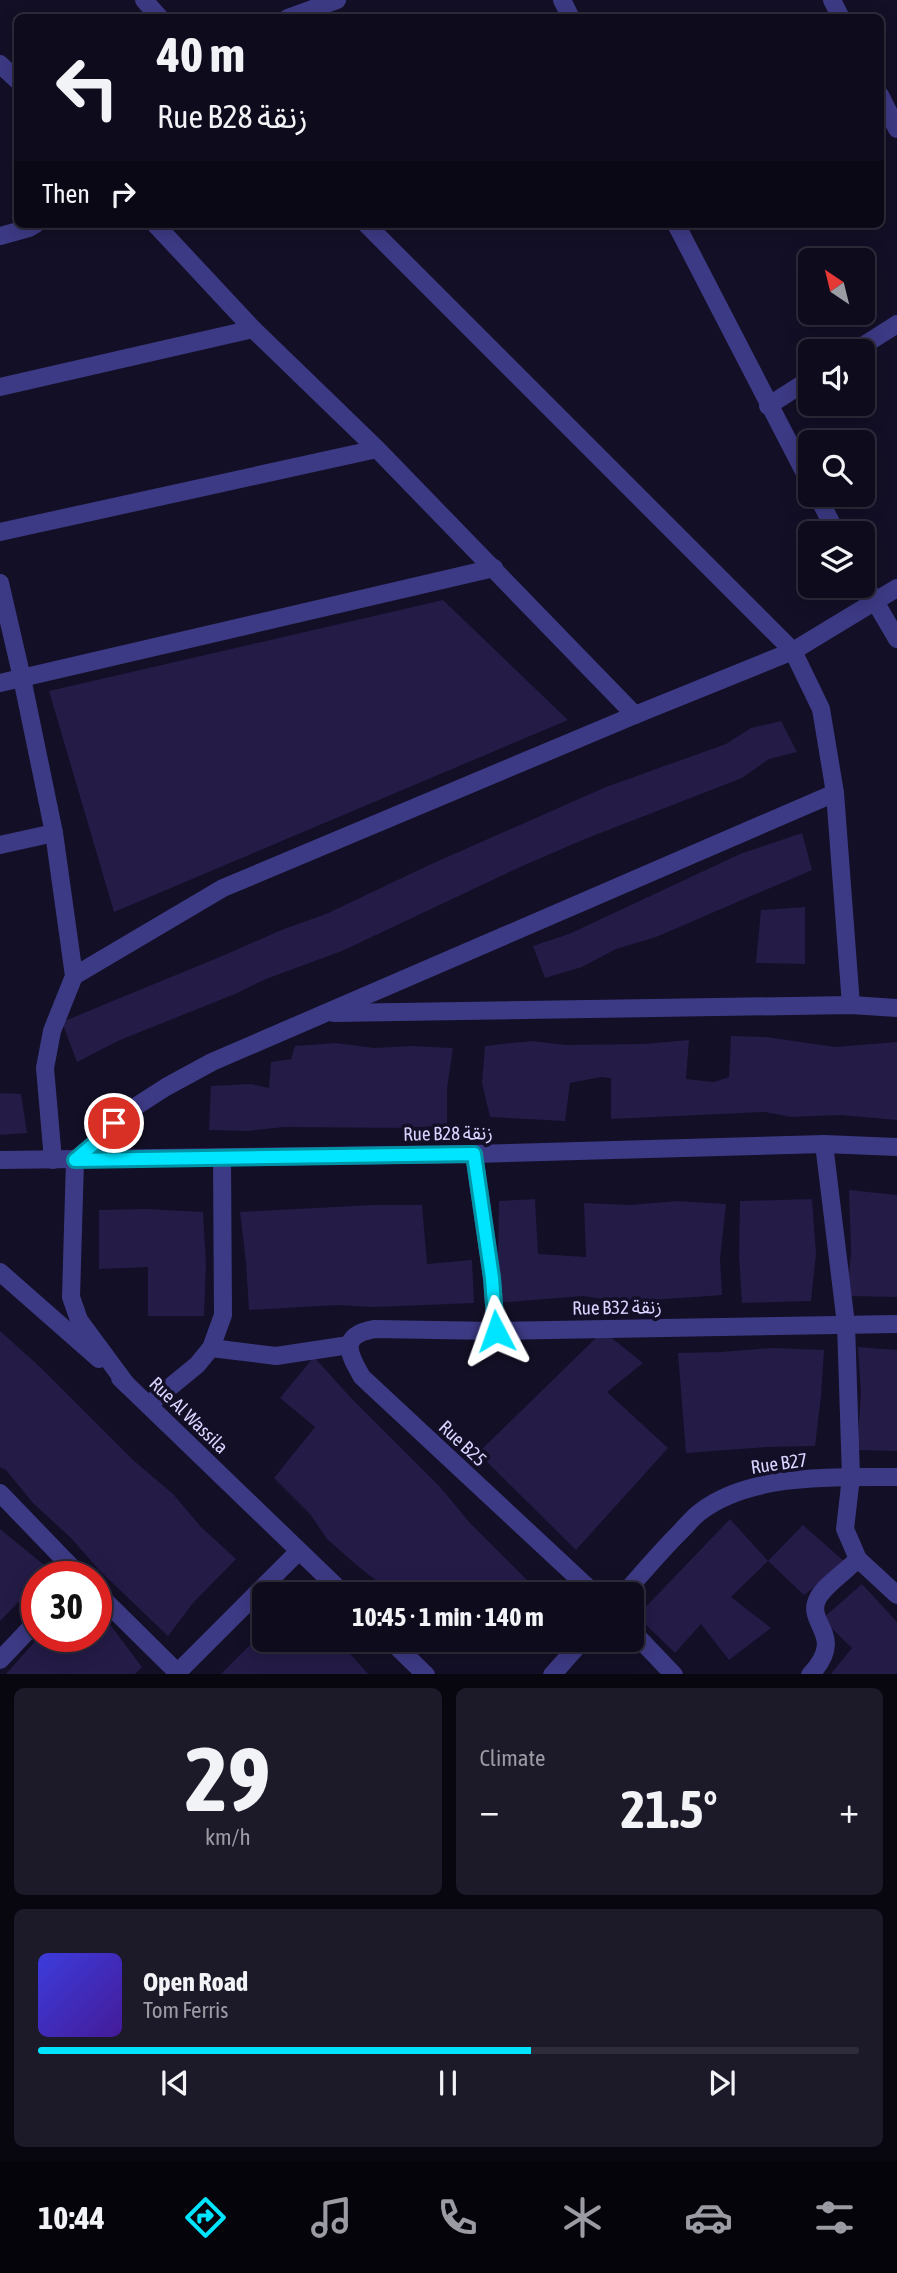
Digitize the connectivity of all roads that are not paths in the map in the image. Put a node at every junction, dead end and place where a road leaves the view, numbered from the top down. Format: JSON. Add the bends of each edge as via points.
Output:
{"nodes":[{"id":1,"x":144,"y":0,"type":"edge"},
{"id":2,"x":337,"y":0,"type":"edge"},
{"id":3,"x":156,"y":14,"type":"edge"},
{"id":4,"x":299,"y":14,"type":"edge"},
{"id":5,"x":0,"y":64,"type":"edge"},
{"id":6,"x":14,"y":78,"type":"edge"},
{"id":7,"x":884,"y":103,"type":"edge"},
{"id":8,"x":897,"y":129,"type":"edge"},
{"id":9,"x":29,"y":228,"type":"edge"},
{"id":10,"x":159,"y":228,"type":"edge"},
{"id":11,"x":370,"y":228,"type":"edge"},
{"id":12,"x":678,"y":228,"type":"edge"},
{"id":13,"x":0,"y":236,"type":"edge"},
{"id":14,"x":897,"y":324,"type":"edge"},
{"id":15,"x":253,"y":329,"type":"junction"},
{"id":16,"x":873,"y":339,"type":"edge"},
{"id":17,"x":0,"y":387,"type":"edge"},
{"id":18,"x":798,"y":387,"type":"edge"},
{"id":19,"x":768,"y":406,"type":"junction"},
{"id":20,"x":377,"y":449,"type":"junction"},
{"id":21,"x":798,"y":461,"type":"edge"},
{"id":22,"x":0,"y":532,"type":"edge"},
{"id":23,"x":494,"y":568,"type":"junction"},
{"id":24,"x":0,"y":583,"type":"edge"},
{"id":25,"x":897,"y":588,"type":"edge"},
{"id":26,"x":872,"y":598,"type":"edge"},
{"id":27,"x":874,"y":602,"type":"junction"},
{"id":28,"x":897,"y":639,"type":"edge"},
{"id":29,"x":793,"y":651,"type":"junction"},
{"id":30,"x":22,"y":678,"type":"junction"},
{"id":31,"x":0,"y":683,"type":"edge"},
{"id":32,"x":635,"y":715,"type":"junction"},
{"id":33,"x":835,"y":793,"type":"junction"},
{"id":34,"x":54,"y":833,"type":"junction"},
{"id":35,"x":0,"y":845,"type":"edge"},
{"id":36,"x":74,"y":976,"type":"junction"},
{"id":37,"x":851,"y":1005,"type":"junction"},
{"id":38,"x":897,"y":1008,"type":"edge"},
{"id":39,"x":323,"y":1013,"type":"junction"},
{"id":40,"x":824,"y":1143,"type":"junction"},
{"id":41,"x":897,"y":1147,"type":"edge"},
{"id":42,"x":474,"y":1154,"type":"junction"},
{"id":43,"x":222,"y":1158,"type":"junction"},
{"id":44,"x":0,"y":1160,"type":"edge"},
{"id":45,"x":53,"y":1160,"type":"junction"},
{"id":46,"x":75,"y":1160,"type":"junction"},
{"id":47,"x":0,"y":1272,"type":"edge"},
{"id":48,"x":846,"y":1324,"type":"junction"},
{"id":49,"x":897,"y":1324,"type":"edge"},
{"id":50,"x":496,"y":1331,"type":"junction"},
{"id":51,"x":349,"y":1345,"type":"junction"},
{"id":52,"x":211,"y":1348,"type":"junction"},
{"id":53,"x":127,"y":1385,"type":"junction"},
{"id":54,"x":148,"y":1405,"type":"junction"},
{"id":55,"x":851,"y":1477,"type":"junction"},
{"id":56,"x":897,"y":1477,"type":"edge"},
{"id":57,"x":0,"y":1493,"type":"edge"},
{"id":58,"x":299,"y":1551,"type":"junction"},
{"id":59,"x":858,"y":1559,"type":"junction"},
{"id":60,"x":66,"y":1561,"type":"edge"},
{"id":61,"x":331,"y":1582,"type":"edge"},
{"id":62,"x":582,"y":1582,"type":"edge"},
{"id":63,"x":634,"y":1582,"type":"edge"},
{"id":64,"x":897,"y":1595,"type":"edge"},
{"id":65,"x":112,"y":1608,"type":"edge"},
{"id":66,"x":21,"y":1638,"type":"edge"},
{"id":67,"x":644,"y":1644,"type":"edge"},
{"id":68,"x":402,"y":1652,"type":"edge"},
{"id":69,"x":572,"y":1652,"type":"edge"},
{"id":70,"x":0,"y":1660,"type":"edge"},
{"id":71,"x":177,"y":1674,"type":"edge"},
{"id":72,"x":425,"y":1674,"type":"edge"},
{"id":73,"x":553,"y":1674,"type":"edge"},
{"id":74,"x":673,"y":1674,"type":"edge"},
{"id":75,"x":811,"y":1674,"type":"edge"}],
"edges":[{"from":1,"to":3,"type":"street"},
{"from":2,"to":4,"type":"street"},
{"from":5,"to":6,"type":"street"},
{"from":7,"to":8,"type":"street"},
{"from":9,"to":13,"type":"street"},
{"from":10,"to":15,"type":"street"},
{"from":11,"to":29,"type":"street"},
{"from":12,"to":19,"type":"street"},
{"from":14,"to":16,"type":"street"},
{"from":15,"to":17,"type":"street"},
{"from":15,"to":20,"type":"street"},
{"from":18,"to":19,"type":"street"},
{"from":19,"to":21,"type":"street"},
{"from":20,"to":22,"type":"street"},
{"from":20,"to":23,"type":"street"},
{"from":23,"to":30,"type":"street"},
{"from":23,"to":32,"type":"street"},
{"from":24,"to":30,"type":"street"},
{"from":25,"to":27,"type":"street"},
{"from":26,"to":27,"type":"street"},
{"from":27,"to":28,"type":"street"},
{"from":27,"to":29,"type":"street"},
{"from":29,"to":32,"type":"street"},
{"from":29,"to":33,"type":"street","via":[[821,709]]},
{"from":30,"to":31,"type":"street"},
{"from":30,"to":34,"type":"street"},
{"from":32,"to":36,"type":"street","via":[[223,888]]},
{"from":33,"to":37,"type":"street"},
{"from":33,"to":39,"type":"street"},
{"from":34,"to":35,"type":"street"},
{"from":34,"to":36,"type":"street"},
{"from":36,"to":45,"type":"street","via":[[52,1031],[45,1068]]},
{"from":37,"to":38,"type":"street"},
{"from":37,"to":39,"type":"street"},
{"from":39,"to":46,"type":"street","via":[[166,1087],[114,1123]]},
{"from":40,"to":41,"type":"street","name":"Rue B28 زنقة"},
{"from":40,"to":42,"type":"street","name":"Rue B28 زنقة"},
{"from":40,"to":48,"type":"street"},
{"from":42,"to":43,"type":"street","name":"Rue B28 زنقة"},
{"from":42,"to":50,"type":"street"},
{"from":43,"to":46,"type":"street","name":"Rue B28 زنقة"},
{"from":43,"to":52,"type":"street","via":[[223,1315]]},
{"from":44,"to":45,"type":"street","name":"Rue B28 زنقة"},
{"from":45,"to":46,"type":"street","name":"Rue B28 زنقة"},
{"from":46,"to":53,"type":"street","via":[[71,1297],[79,1320]]},
{"from":47,"to":53,"type":"street","name":"Rue Al Wassila"},
{"from":48,"to":49,"type":"street","name":"Rue B32 زنقة"},
{"from":48,"to":50,"type":"street","name":"Rue B32 زنقة"},
{"from":48,"to":55,"type":"street"},
{"from":50,"to":51,"type":"street","name":"Rue B32 زنقة","via":[[362,1331]]},
{"from":51,"to":52,"type":"street","via":[[276,1356]]},
{"from":51,"to":62,"type":"street","name":"Rue B25","via":[[362,1377]]},
{"from":52,"to":54,"type":"street","via":[[197,1366]]},
{"from":53,"to":54,"type":"street","name":"Rue Al Wassila"},
{"from":54,"to":58,"type":"street","name":"Rue Al Wassila"},
{"from":55,"to":56,"type":"street","name":"Rue B27"},
{"from":55,"to":59,"type":"street","via":[[845,1529]]},
{"from":55,"to":63,"type":"street","name":"Rue B27","via":[[785,1481],[740,1490],[700,1511]]},
{"from":57,"to":60,"type":"street"},
{"from":58,"to":61,"type":"street","name":"Rue Al Wassila"},
{"from":58,"to":71,"type":"street"},
{"from":59,"to":64,"type":"street"},
{"from":59,"to":75,"type":"street","via":[[818,1597],[815,1610],[826,1644],[825,1656]]},
{"from":65,"to":71,"type":"street"},
{"from":66,"to":70,"type":"street"},
{"from":67,"to":74,"type":"street"},
{"from":68,"to":72,"type":"street"},
{"from":69,"to":73,"type":"street"}]}
